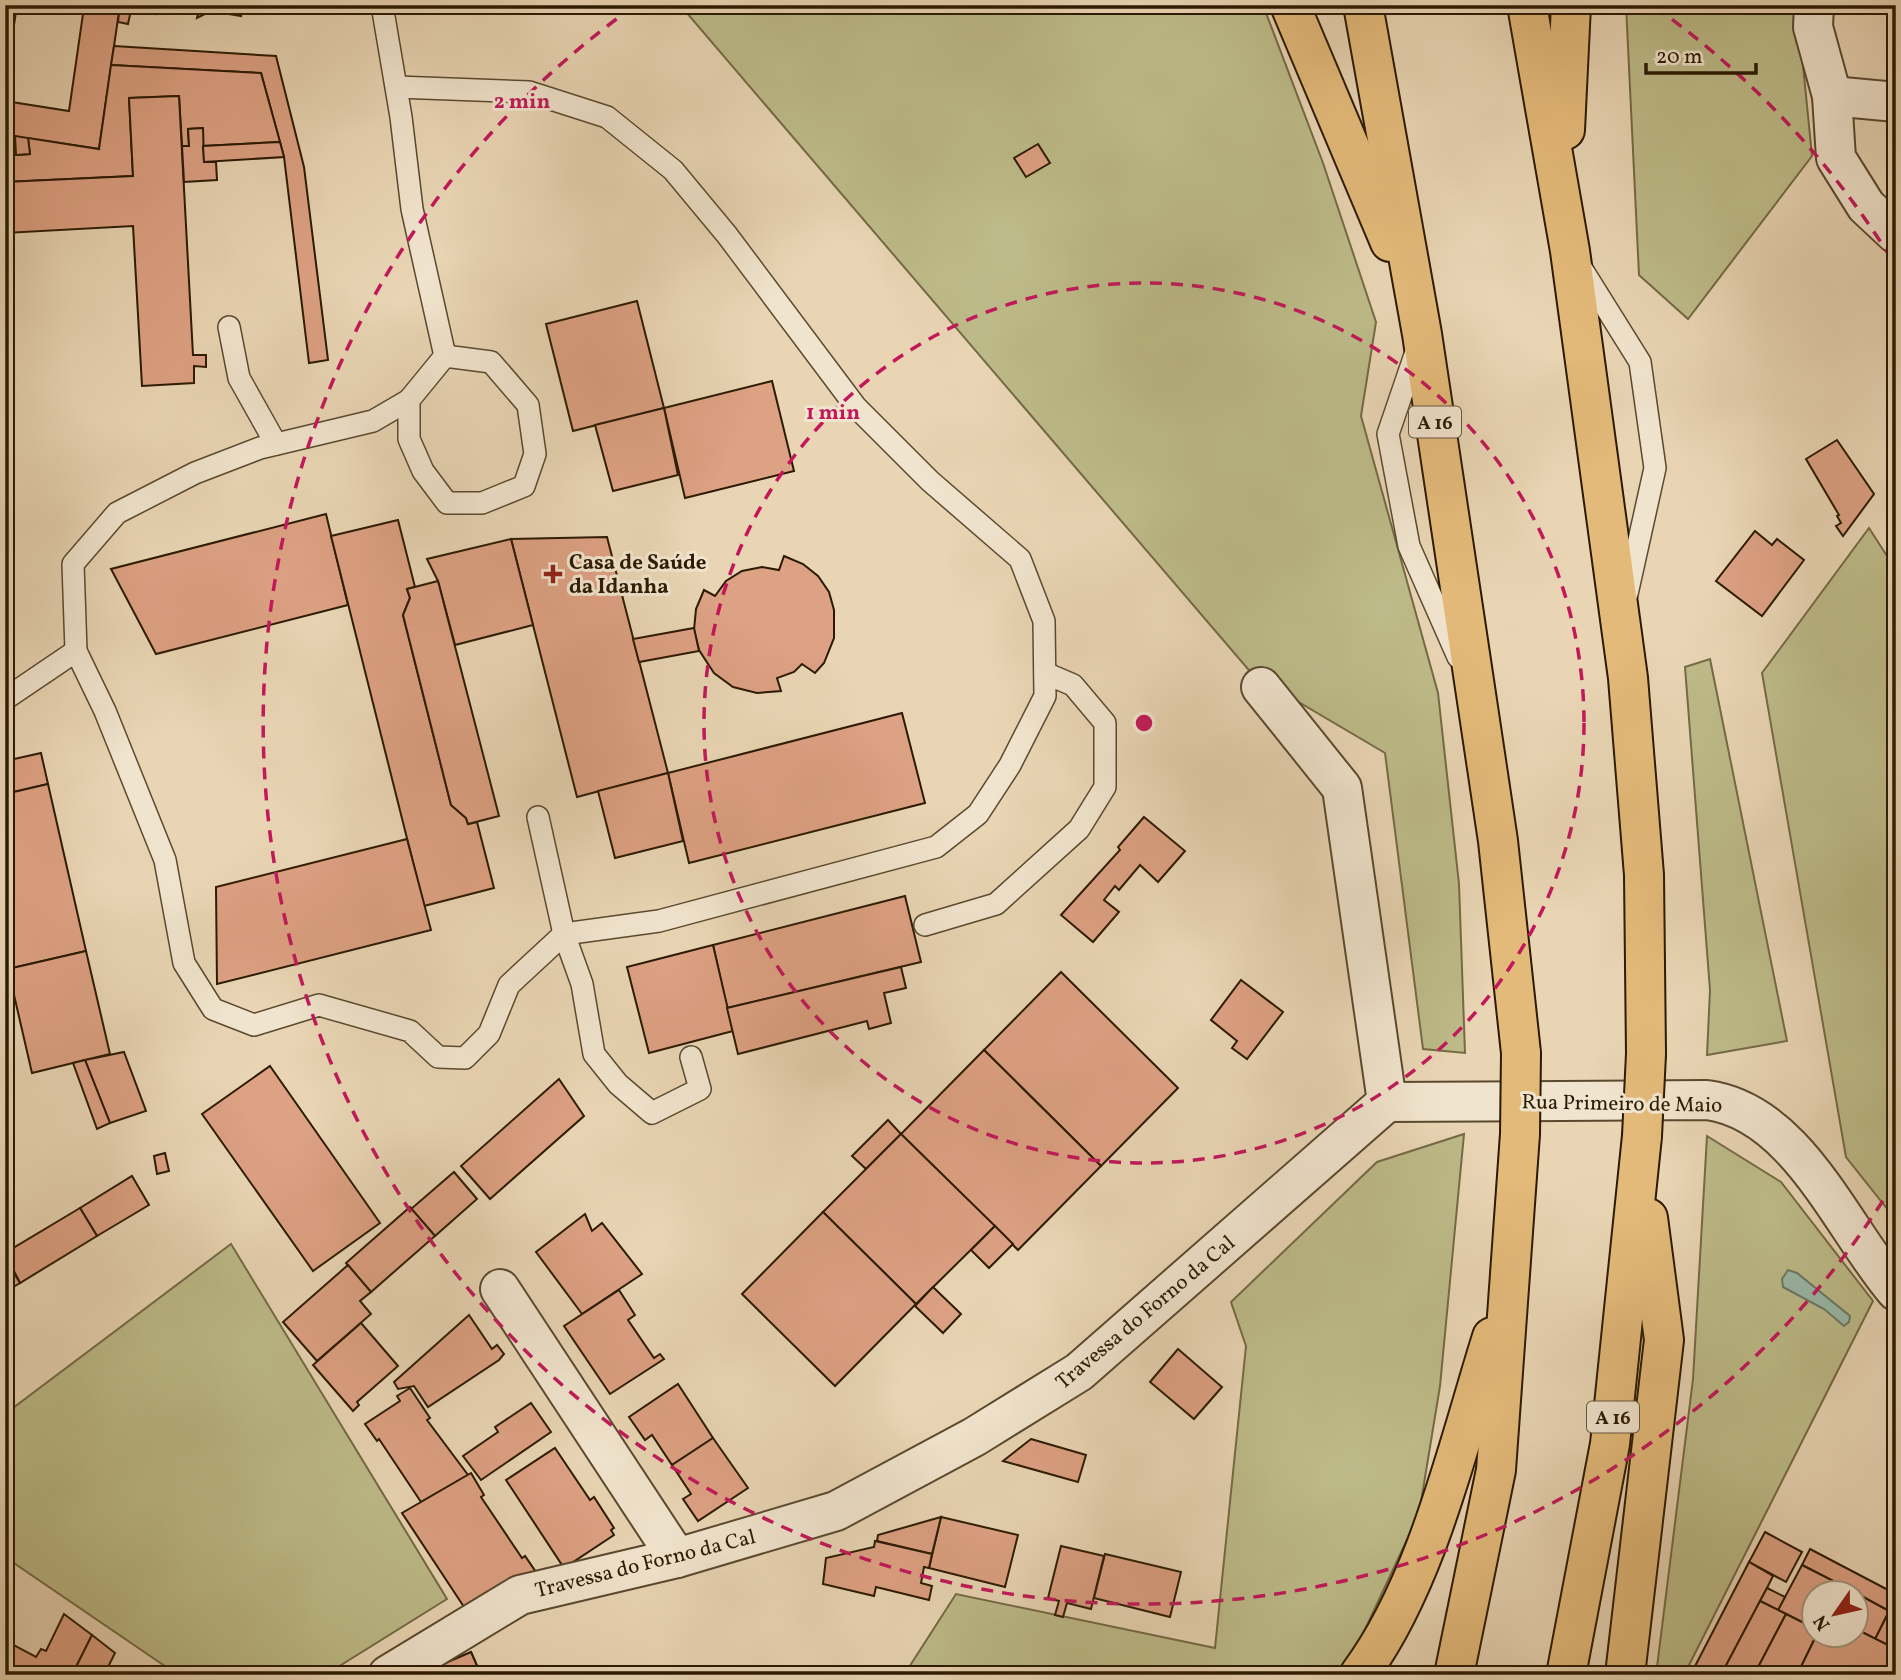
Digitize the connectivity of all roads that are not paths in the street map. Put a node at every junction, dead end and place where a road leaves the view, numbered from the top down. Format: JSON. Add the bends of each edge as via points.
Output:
{"nodes":[{"id":1,"x":382,"y":5,"type":"edge"},
{"id":2,"x":1290,"y":5,"type":"edge"},
{"id":3,"x":1363,"y":5,"type":"edge"},
{"id":4,"x":1527,"y":5,"type":"edge"},
{"id":5,"x":1571,"y":5,"type":"edge"},
{"id":6,"x":1814,"y":5,"type":"edge"},
{"id":7,"x":397,"y":87,"type":"junction"},
{"id":8,"x":1832,"y":96,"type":"junction"},
{"id":9,"x":1896,"y":102,"type":"edge"},
{"id":10,"x":1561,"y":202,"type":"junction"},
{"id":11,"x":1896,"y":234,"type":"edge"},
{"id":12,"x":1570,"y":251,"type":"junction"},
{"id":13,"x":1420,"y":320,"type":"junction"},
{"id":14,"x":229,"y":327,"type":"dead end"},
{"id":15,"x":445,"y":356,"type":"junction"},
{"id":16,"x":409,"y":400,"type":"junction"},
{"id":17,"x":276,"y":444,"type":"junction"},
{"id":18,"x":1621,"y":620,"type":"junction"},
{"id":19,"x":76,"y":651,"type":"junction"},
{"id":20,"x":1045,"y":673,"type":"junction"},
{"id":21,"x":1261,"y":687,"type":"dead end"},
{"id":22,"x":5,"y":699,"type":"edge"},
{"id":23,"x":538,"y":817,"type":"dead end"},
{"id":24,"x":925,"y":925,"type":"dead end"},
{"id":25,"x":564,"y":934,"type":"junction"},
{"id":26,"x":691,"y":1057,"type":"dead end"},
{"id":27,"x":1387,"y":1102,"type":"junction"},
{"id":28,"x":1641,"y":1146,"type":"junction"},
{"id":29,"x":1512,"y":1272,"type":"junction"},
{"id":30,"x":500,"y":1289,"type":"dead end"},
{"id":31,"x":1896,"y":1291,"type":"edge"},
{"id":32,"x":677,"y":1558,"type":"junction"},
{"id":33,"x":388,"y":1675,"type":"edge"},
{"id":34,"x":1359,"y":1675,"type":"edge"},
{"id":35,"x":1454,"y":1675,"type":"edge"},
{"id":36,"x":1566,"y":1675,"type":"edge"},
{"id":37,"x":1625,"y":1675,"type":"edge"}],
"edges":[{"from":1,"to":7,"type":"lane"},
{"from":2,"to":13,"type":"highway"},
{"from":3,"to":13,"type":"highway","number":"A 16"},
{"from":4,"to":10,"type":"highway","number":"A 16"},
{"from":5,"to":10,"type":"highway","number":"A 16"},
{"from":6,"to":8,"type":"street","via":[[1813,27]]},
{"from":7,"to":15,"type":"lane","via":[[412,209]]},
{"from":7,"to":20,"type":"lane","via":[[529,92],[607,117],[673,170],[856,407],[930,481],[1020,559],[1044,621]]},
{"from":8,"to":9,"type":"street"},
{"from":8,"to":11,"type":"street","via":[[1836,158],[1866,206]]},
{"from":10,"to":12,"type":"highway","number":"A 16"},
{"from":12,"to":18,"type":"highway","number":"A 16"},
{"from":12,"to":18,"type":"lane","via":[[1640,362],[1655,468]]},
{"from":13,"to":29,"type":"highway","number":"A 16","bridge":true,"via":[[1498,841],[1521,1053]]},
{"from":14,"to":17,"type":"lane","via":[[239,378]]},
{"from":15,"to":16,"type":"lane"},
{"from":15,"to":16,"type":"lane","via":[[491,362],[528,405],[535,454],[524,485],[482,503],[447,503],[423,471],[410,439]]},
{"from":16,"to":17,"type":"lane","via":[[373,421]]},
{"from":17,"to":19,"type":"lane","via":[[195,474],[117,513],[73,564]]},
{"from":18,"to":28,"type":"highway","number":"A 16","bridge":true,"via":[[1644,875],[1646,1054]]},
{"from":19,"to":22,"type":"lane"},
{"from":19,"to":25,"type":"lane","via":[[106,711],[165,860],[184,963],[213,1009],[254,1025],[319,1005],[410,1031],[438,1057],[465,1058],[489,1034],[509,985]]},
{"from":20,"to":24,"type":"lane","via":[[1073,685],[1105,723],[1105,787],[1079,829],[996,904]]},
{"from":20,"to":25,"type":"lane","via":[[1045,696],[1010,765],[978,814],[936,847],[659,921]]},
{"from":21,"to":27,"type":"street","via":[[1342,788]]},
{"from":23,"to":25,"type":"lane"},
{"from":25,"to":26,"type":"lane","via":[[582,984],[594,1054],[618,1084],[652,1113],[700,1089]]},
{"from":27,"to":31,"type":"street","name":"Rua Primeiro de Maio","via":[[1707,1100],[1740,1107],[1791,1148]]},
{"from":27,"to":32,"type":"street","name":"Travessa do Forno da Cal","via":[[1079,1372],[975,1437],[836,1511]]},
{"from":28,"to":36,"type":"highway","number":"A 16","via":[[1610,1444]]},
{"from":28,"to":37,"type":"highway","via":[[1664,1340]]},
{"from":29,"to":34,"type":"highway","via":[[1417,1568],[1373,1657]]},
{"from":29,"to":35,"type":"highway","number":"A 16","via":[[1496,1470]]},
{"from":30,"to":32,"type":"street"},
{"from":32,"to":33,"type":"street","name":"Travessa do Forno da Cal","via":[[520,1595]]}]}
